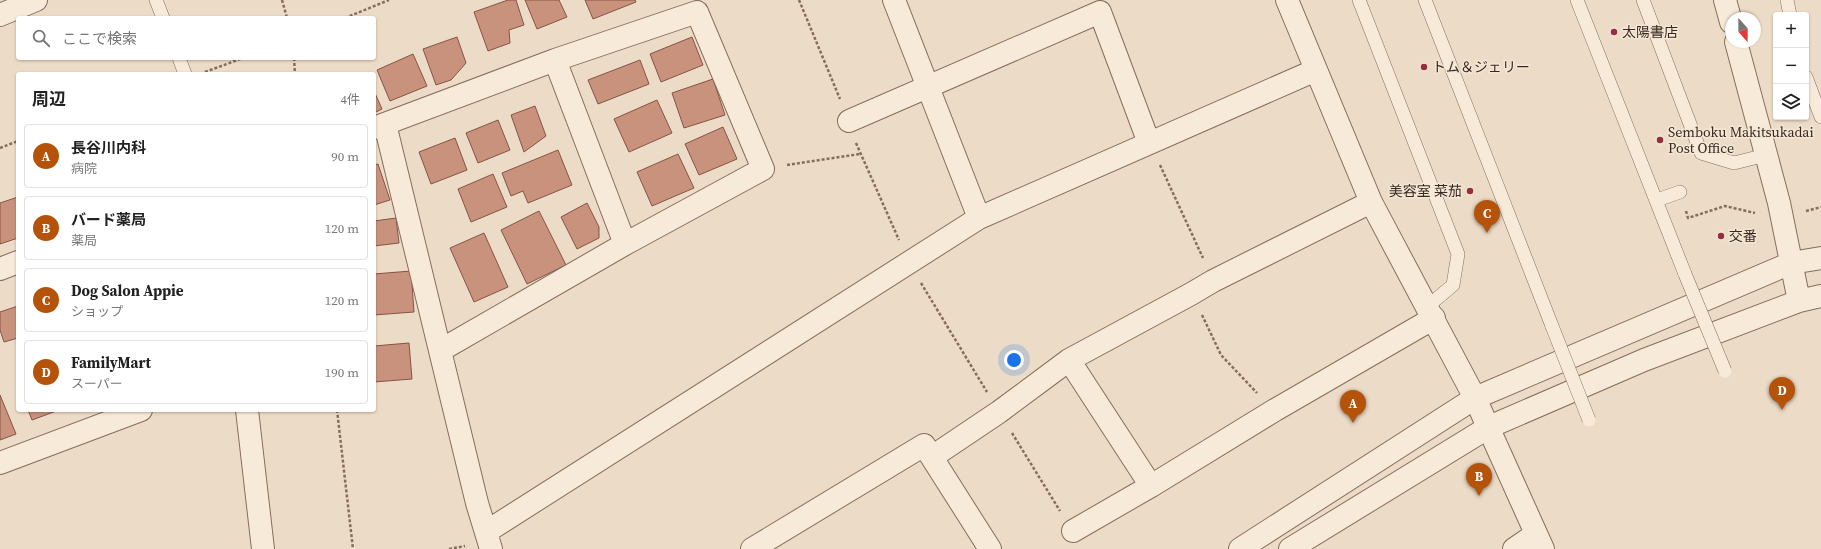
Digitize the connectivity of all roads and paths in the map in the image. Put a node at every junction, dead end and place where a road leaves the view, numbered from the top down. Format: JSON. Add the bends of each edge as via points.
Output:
{"nodes":[{"id":1,"x":36,"y":0,"type":"edge"},
{"id":2,"x":156,"y":0,"type":"edge"},
{"id":3,"x":282,"y":0,"type":"edge"},
{"id":4,"x":390,"y":0,"type":"edge"},
{"id":5,"x":894,"y":0,"type":"edge"},
{"id":6,"x":1286,"y":0,"type":"edge"},
{"id":7,"x":1359,"y":0,"type":"edge"},
{"id":8,"x":1425,"y":0,"type":"edge"},
{"id":9,"x":1577,"y":0,"type":"edge"},
{"id":10,"x":1643,"y":0,"type":"edge"},
{"id":11,"x":1725,"y":0,"type":"edge"},
{"id":12,"x":1787,"y":0,"type":"edge"},
{"id":13,"x":1097,"y":6,"type":"edge"},
{"id":14,"x":1728,"y":12,"type":"edge"},
{"id":15,"x":1789,"y":12,"type":"edge"},
{"id":16,"x":0,"y":15,"type":"edge"},
{"id":17,"x":162,"y":16,"type":"edge"},
{"id":18,"x":286,"y":16,"type":"edge"},
{"id":19,"x":350,"y":16,"type":"edge"},
{"id":20,"x":1738,"y":48,"type":"edge"},
{"id":21,"x":180,"y":60,"type":"edge"},
{"id":22,"x":238,"y":60,"type":"edge"},
{"id":23,"x":294,"y":60,"type":"edge"},
{"id":24,"x":555,"y":60,"type":"junction"},
{"id":25,"x":1316,"y":70,"type":"junction"},
{"id":26,"x":184,"y":72,"type":"edge"},
{"id":27,"x":206,"y":72,"type":"edge"},
{"id":28,"x":295,"y":72,"type":"edge"},
{"id":29,"x":1809,"y":84,"type":"edge"},
{"id":30,"x":928,"y":87,"type":"junction"},
{"id":31,"x":1821,"y":117,"type":"edge"},
{"id":32,"x":849,"y":121,"type":"dead end"},
{"id":33,"x":380,"y":126,"type":"edge"},
{"id":34,"x":16,"y":142,"type":"edge"},
{"id":35,"x":1149,"y":142,"type":"junction"},
{"id":36,"x":0,"y":148,"type":"edge"},
{"id":37,"x":860,"y":154,"type":"dead end"},
{"id":38,"x":1766,"y":155,"type":"junction"},
{"id":39,"x":763,"y":169,"type":"junction"},
{"id":40,"x":1680,"y":192,"type":"joint"},
{"id":41,"x":1657,"y":200,"type":"junction"},
{"id":42,"x":1372,"y":202,"type":"junction"},
{"id":43,"x":979,"y":218,"type":"junction"},
{"id":44,"x":1782,"y":219,"type":"junction"},
{"id":45,"x":625,"y":244,"type":"junction"},
{"id":46,"x":1821,"y":258,"type":"edge"},
{"id":47,"x":16,"y":263,"type":"edge"},
{"id":48,"x":1791,"y":264,"type":"junction"},
{"id":49,"x":0,"y":268,"type":"edge"},
{"id":50,"x":1213,"y":281,"type":"junction"},
{"id":51,"x":1192,"y":294,"type":"junction"},
{"id":52,"x":1821,"y":296,"type":"edge"},
{"id":53,"x":1799,"y":301,"type":"junction"},
{"id":54,"x":1431,"y":312,"type":"junction"},
{"id":55,"x":441,"y":350,"type":"junction"},
{"id":56,"x":1069,"y":360,"type":"junction"},
{"id":57,"x":1725,"y":371,"type":"dead end"},
{"id":58,"x":1475,"y":398,"type":"junction"},
{"id":59,"x":1275,"y":410,"type":"junction"},
{"id":60,"x":136,"y":412,"type":"edge"},
{"id":61,"x":247,"y":412,"type":"edge"},
{"id":62,"x":337,"y":412,"type":"edge"},
{"id":63,"x":1589,"y":420,"type":"dead end"},
{"id":64,"x":1489,"y":428,"type":"junction"},
{"id":65,"x":932,"y":457,"type":"junction"},
{"id":66,"x":0,"y":464,"type":"edge"},
{"id":67,"x":1151,"y":486,"type":"junction"},
{"id":68,"x":1072,"y":531,"type":"dead end"},
{"id":69,"x":489,"y":541,"type":"edge"},
{"id":70,"x":1540,"y":542,"type":"edge"},
{"id":71,"x":263,"y":549,"type":"edge"},
{"id":72,"x":353,"y":549,"type":"edge"},
{"id":73,"x":752,"y":549,"type":"edge"},
{"id":74,"x":990,"y":549,"type":"edge"},
{"id":75,"x":1240,"y":549,"type":"edge"},
{"id":76,"x":1290,"y":549,"type":"edge"},
{"id":77,"x":1514,"y":549,"type":"edge"}],
"edges":[{"from":1,"to":16,"type":"street"},
{"from":2,"to":17,"type":"lane"},
{"from":3,"to":18,"type":"path"},
{"from":4,"to":19,"type":"path"},
{"from":5,"to":30,"type":"street"},
{"from":6,"to":25,"type":"street"},
{"from":7,"to":54,"type":"lane","via":[[1458,254],[1453,285]]},
{"from":8,"to":63,"type":"lane","bridge":true},
{"from":9,"to":41,"type":"lane"},
{"from":10,"to":38,"type":"lane","via":[[1701,152],[1734,163]]},
{"from":11,"to":14,"type":"street"},
{"from":12,"to":15,"type":"lane"},
{"from":13,"to":30,"type":"street"},
{"from":13,"to":35,"type":"street"},
{"from":20,"to":38,"type":"street"},
{"from":21,"to":26,"type":"lane"},
{"from":22,"to":27,"type":"path"},
{"from":23,"to":28,"type":"path"},
{"from":24,"to":33,"type":"street"},
{"from":24,"to":39,"type":"street","via":[[697,12]]},
{"from":24,"to":45,"type":"street"},
{"from":25,"to":35,"type":"street"},
{"from":25,"to":42,"type":"street"},
{"from":29,"to":31,"type":"lane"},
{"from":30,"to":32,"type":"street"},
{"from":30,"to":43,"type":"street"},
{"from":33,"to":55,"type":"street"},
{"from":34,"to":36,"type":"path"},
{"from":35,"to":43,"type":"street"},
{"from":35,"to":50,"type":"path"},
{"from":37,"to":39,"type":"path"},
{"from":38,"to":44,"type":"street"},
{"from":39,"to":45,"type":"street"},
{"from":40,"to":41,"type":"lane"},
{"from":40,"to":44,"type":"path","via":[[1688,218],[1725,206]]},
{"from":41,"to":57,"type":"lane","bridge":true},
{"from":42,"to":50,"type":"street"},
{"from":42,"to":54,"type":"street"},
{"from":43,"to":69,"type":"street"},
{"from":44,"to":48,"type":"street"},
{"from":45,"to":55,"type":"street"},
{"from":46,"to":48,"type":"street"},
{"from":47,"to":49,"type":"street"},
{"from":48,"to":53,"type":"street"},
{"from":48,"to":58,"type":"street"},
{"from":50,"to":51,"type":"street"},
{"from":51,"to":56,"type":"street"},
{"from":51,"to":59,"type":"path","via":[[1221,355]]},
{"from":52,"to":53,"type":"street"},
{"from":53,"to":64,"type":"street","via":[[1644,360]]},
{"from":54,"to":58,"type":"street"},
{"from":54,"to":59,"type":"street"},
{"from":55,"to":69,"type":"street","via":[[477,503]]},
{"from":56,"to":65,"type":"street"},
{"from":56,"to":67,"type":"street"},
{"from":58,"to":64,"type":"street"},
{"from":58,"to":75,"type":"street"},
{"from":59,"to":67,"type":"street"},
{"from":60,"to":66,"type":"street"},
{"from":61,"to":71,"type":"street"},
{"from":62,"to":72,"type":"path"},
{"from":64,"to":70,"type":"street"},
{"from":64,"to":76,"type":"street"},
{"from":65,"to":73,"type":"street","via":[[924,445]]},
{"from":65,"to":74,"type":"street"},
{"from":67,"to":68,"type":"street"},
{"from":70,"to":77,"type":"street"}]}
